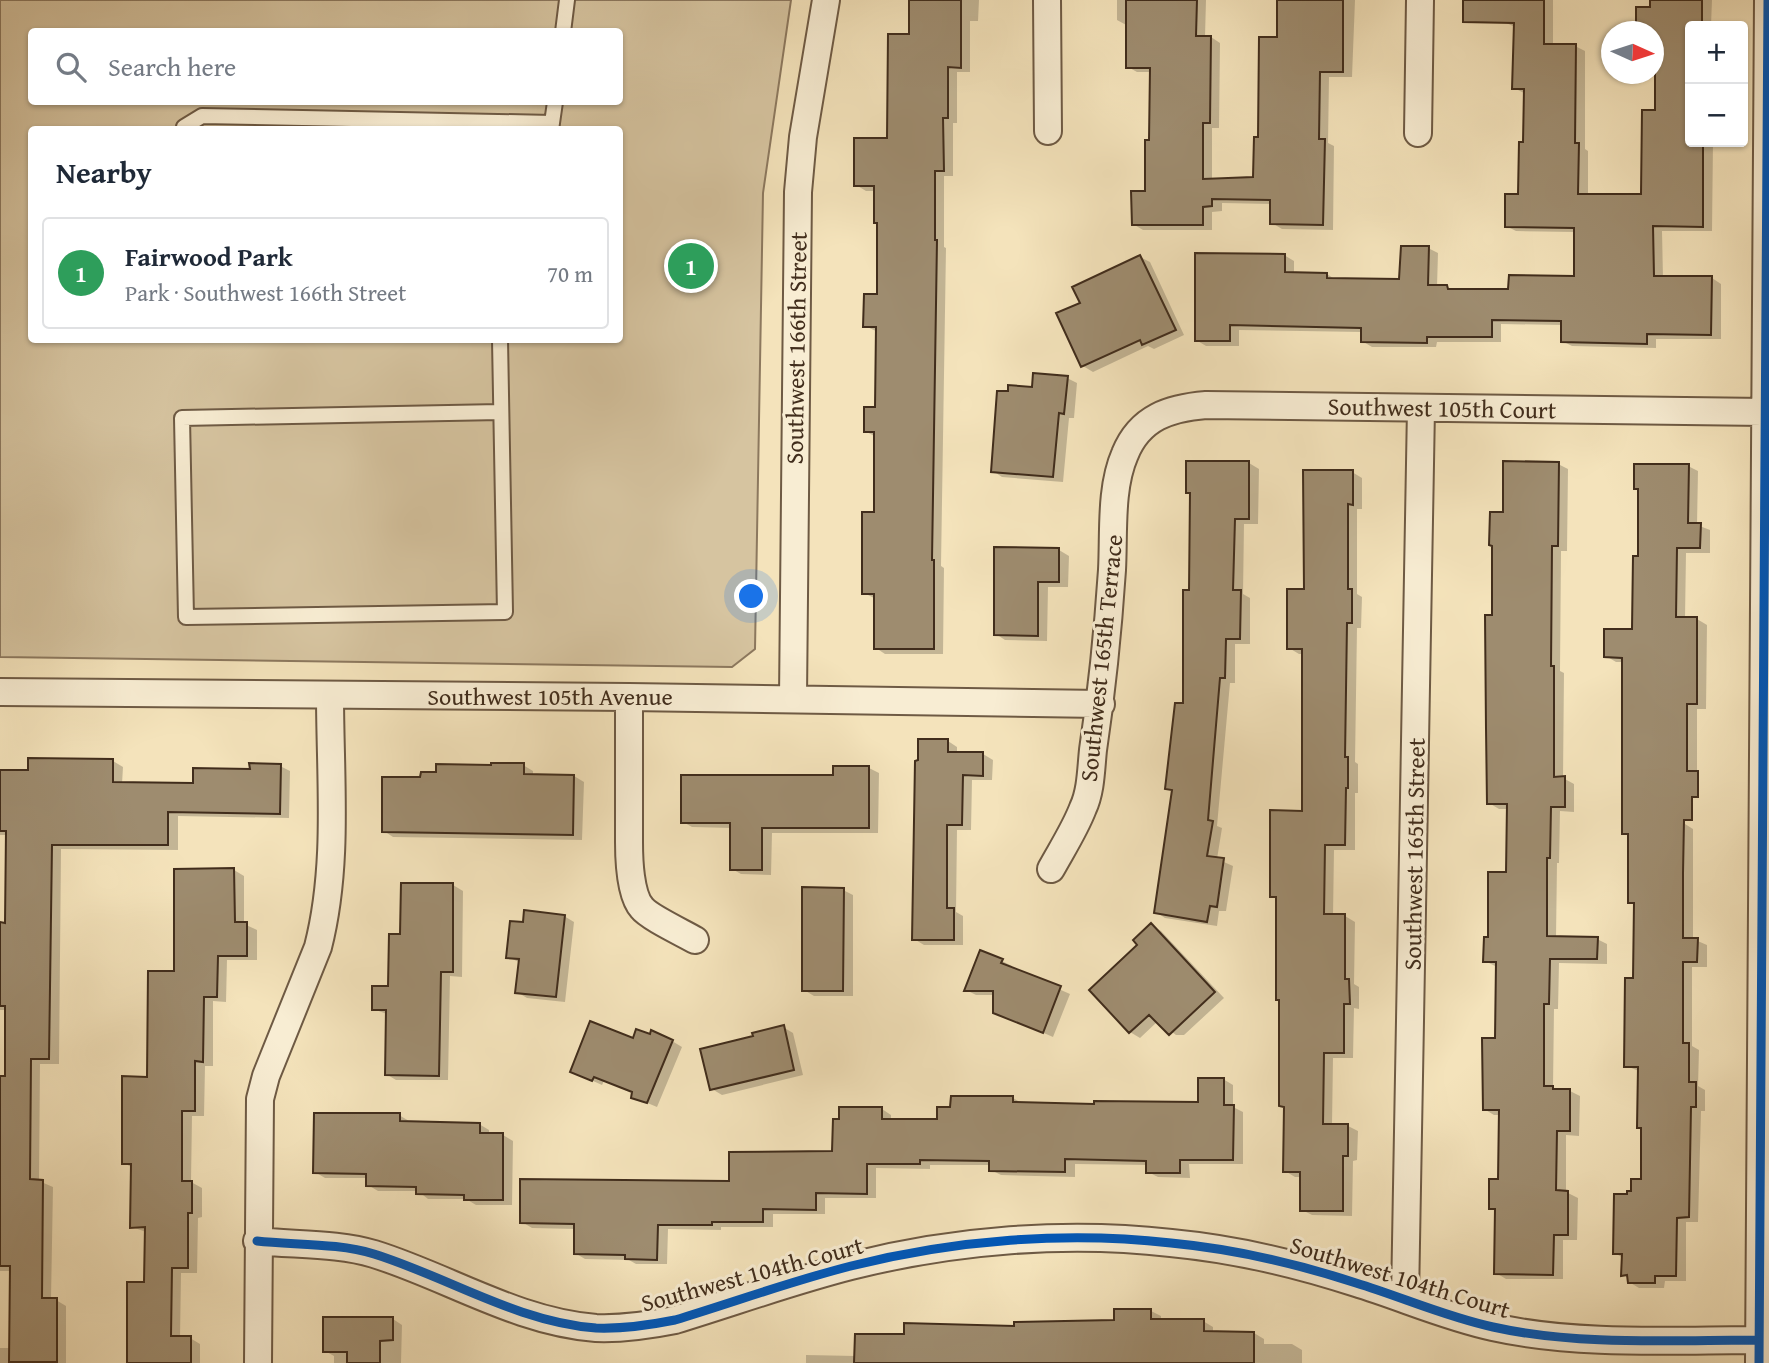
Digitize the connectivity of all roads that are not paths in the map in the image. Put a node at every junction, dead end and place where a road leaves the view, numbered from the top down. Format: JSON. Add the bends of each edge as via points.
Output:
{"nodes":[{"id":1,"x":567,"y":0,"type":"edge"},
{"id":2,"x":826,"y":0,"type":"edge"},
{"id":3,"x":1047,"y":0,"type":"edge"},
{"id":4,"x":1420,"y":0,"type":"edge"},
{"id":5,"x":1768,"y":0,"type":"edge"},
{"id":6,"x":564,"y":28,"type":"edge"},
{"id":7,"x":555,"y":105,"type":"edge"},
{"id":8,"x":186,"y":126,"type":"edge"},
{"id":9,"x":552,"y":126,"type":"edge"},
{"id":10,"x":1048,"y":131,"type":"dead end"},
{"id":11,"x":1418,"y":133,"type":"dead end"},
{"id":12,"x":500,"y":343,"type":"edge"},
{"id":13,"x":1421,"y":408,"type":"junction"},
{"id":14,"x":500,"y":412,"type":"junction"},
{"id":15,"x":1765,"y":412,"type":"junction"},
{"id":16,"x":1131,"y":441,"type":"joint"},
{"id":17,"x":0,"y":692,"type":"edge"},
{"id":18,"x":330,"y":695,"type":"junction"},
{"id":19,"x":629,"y":697,"type":"junction"},
{"id":20,"x":793,"y":698,"type":"junction"},
{"id":21,"x":1101,"y":704,"type":"junction"},
{"id":22,"x":1051,"y":870,"type":"dead end"},
{"id":23,"x":695,"y":940,"type":"dead end"},
{"id":24,"x":257,"y":1241,"type":"junction"},
{"id":25,"x":1405,"y":1299,"type":"junction"},
{"id":26,"x":1759,"y":1352,"type":"edge"},
{"id":27,"x":258,"y":1363,"type":"edge"}],
"edges":[{"from":1,"to":6,"type":"lane"},
{"from":2,"to":20,"type":"street","name":"Southwest 166th Street","via":[[798,192]]},
{"from":3,"to":10,"type":"street"},
{"from":4,"to":11,"type":"street"},
{"from":5,"to":15,"type":"street"},
{"from":7,"to":9,"type":"lane"},
{"from":8,"to":9,"type":"lane","via":[[202,116]]},
{"from":12,"to":14,"type":"lane"},
{"from":13,"to":15,"type":"street","name":"Southwest 105th Court"},
{"from":13,"to":16,"type":"street","name":"Southwest 105th Court","via":[[1183,407],[1150,421]]},
{"from":13,"to":25,"type":"street","name":"Southwest 165th Street"},
{"from":14,"to":14,"type":"lane","via":[[505,612],[186,617],[183,418]]},
{"from":15,"to":26,"type":"street"},
{"from":16,"to":21,"type":"street","name":"Southwest 165th Terrace","via":[[1118,481]]},
{"from":17,"to":18,"type":"street","name":"Southwest 105th Avenue"},
{"from":18,"to":19,"type":"street","name":"Southwest 105th Avenue"},
{"from":18,"to":24,"type":"street","via":[[330,887],[318,947],[260,1099]]},
{"from":19,"to":20,"type":"street","name":"Southwest 105th Avenue"},
{"from":19,"to":23,"type":"street","via":[[628,842],[636,895],[642,909]]},
{"from":20,"to":21,"type":"street","name":"Southwest 105th Avenue"},
{"from":21,"to":22,"type":"street","name":"Southwest 165th Terrace","via":[[1085,806]]},
{"from":24,"to":25,"type":"street","name":"Southwest 104th Court","via":[[370,1253],[527,1314],[598,1328],[676,1320],[900,1255],[976,1243],[1056,1239],[1168,1242],[1245,1253]]},
{"from":24,"to":27,"type":"street"},
{"from":25,"to":26,"type":"street","name":"Southwest 104th Court","via":[[1464,1320],[1527,1333]]}]}
